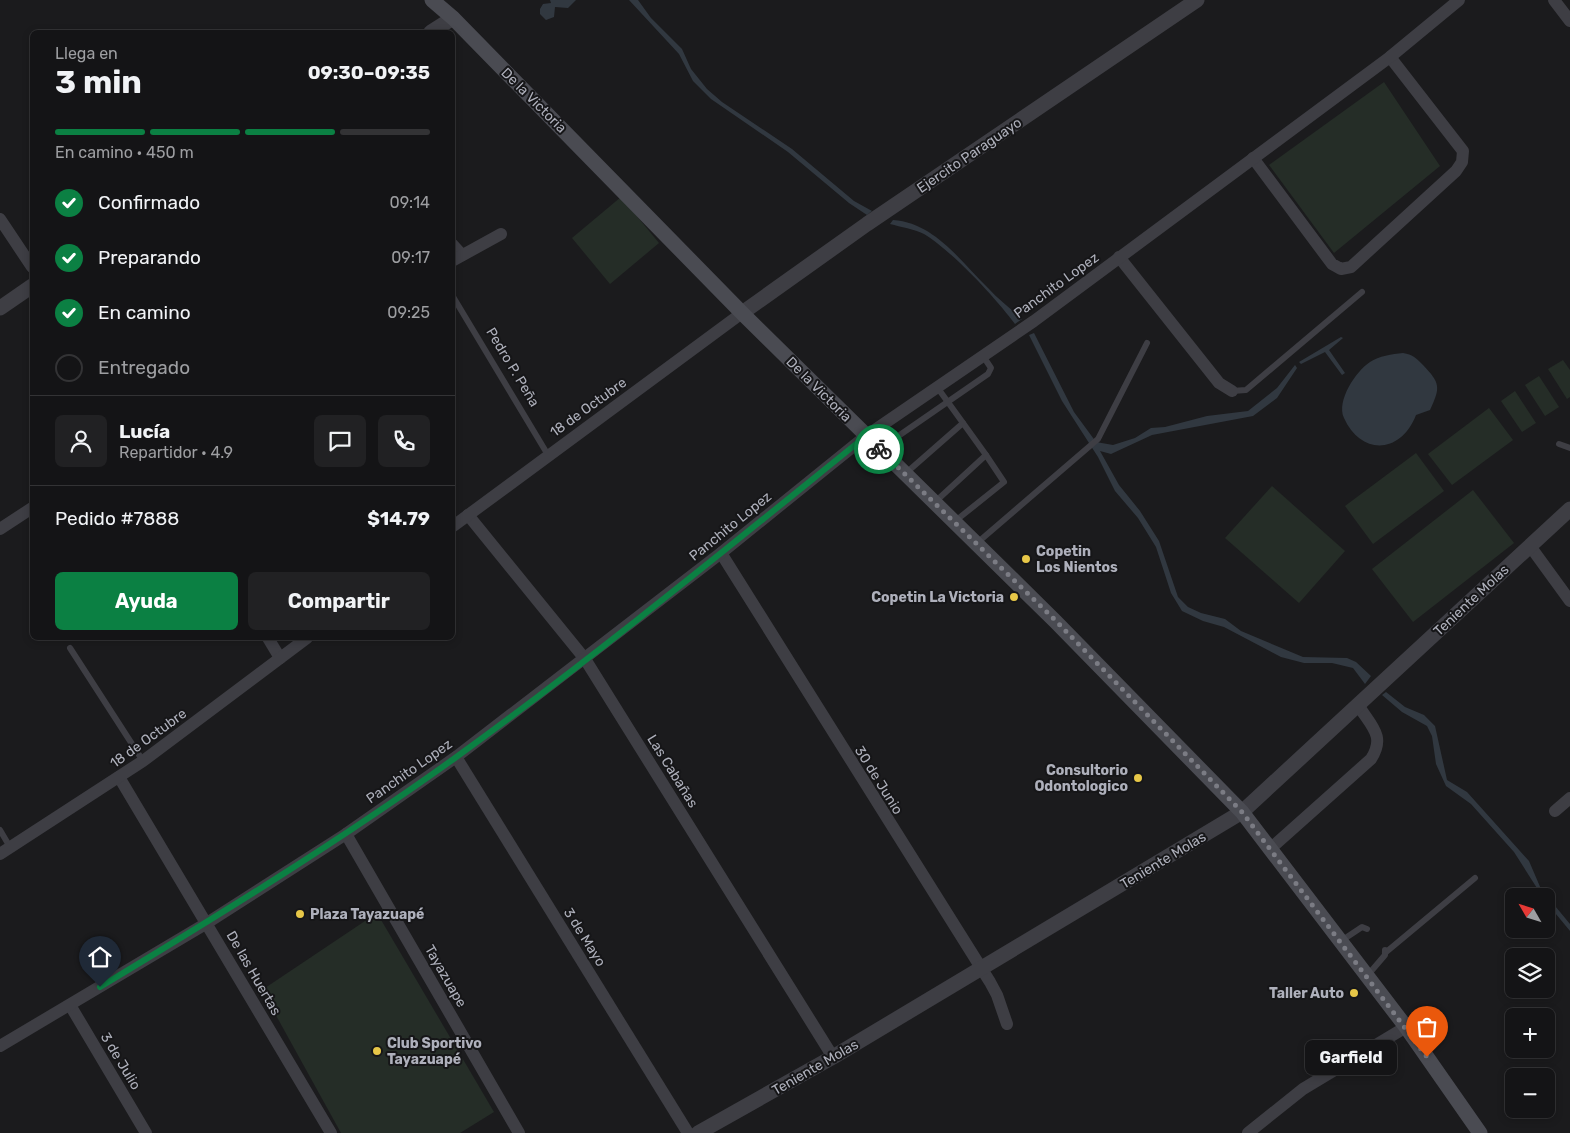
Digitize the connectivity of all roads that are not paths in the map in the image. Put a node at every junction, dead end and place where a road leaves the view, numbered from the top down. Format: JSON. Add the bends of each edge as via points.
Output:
{"nodes":[{"id":1,"x":432,"y":0,"type":"edge"},
{"id":2,"x":1460,"y":0,"type":"edge"},
{"id":3,"x":1554,"y":0,"type":"edge"},
{"id":4,"x":1194,"y":1,"type":"edge"},
{"id":5,"x":453,"y":18,"type":"junction"},
{"id":6,"x":1570,"y":21,"type":"edge"},
{"id":7,"x":434,"y":30,"type":"edge"},
{"id":8,"x":1390,"y":57,"type":"junction"},
{"id":9,"x":1253,"y":158,"type":"junction"},
{"id":10,"x":0,"y":219,"type":"edge"},
{"id":11,"x":501,"y":234,"type":"dead end"},
{"id":12,"x":1119,"y":257,"type":"junction"},
{"id":13,"x":457,"y":258,"type":"edge"},
{"id":14,"x":30,"y":264,"type":"edge"},
{"id":15,"x":30,"y":287,"type":"edge"},
{"id":16,"x":1362,"y":292,"type":"dead end"},
{"id":17,"x":455,"y":300,"type":"edge"},
{"id":18,"x":0,"y":308,"type":"edge"},
{"id":19,"x":742,"y":312,"type":"junction"},
{"id":20,"x":1147,"y":343,"type":"dead end"},
{"id":21,"x":983,"y":356,"type":"junction"},
{"id":22,"x":937,"y":387,"type":"junction"},
{"id":23,"x":1232,"y":391,"type":"joint"},
{"id":24,"x":947,"y":401,"type":"junction"},
{"id":25,"x":963,"y":423,"type":"junction"},
{"id":26,"x":866,"y":436,"type":"junction"},
{"id":27,"x":1559,"y":444,"type":"dead end"},
{"id":28,"x":1570,"y":448,"type":"edge"},
{"id":29,"x":880,"y":449,"type":"junction"},
{"id":30,"x":548,"y":455,"type":"junction"},
{"id":31,"x":986,"y":455,"type":"junction"},
{"id":32,"x":905,"y":474,"type":"junction"},
{"id":33,"x":934,"y":503,"type":"junction"},
{"id":34,"x":30,"y":509,"type":"edge"},
{"id":35,"x":1570,"y":509,"type":"edge"},
{"id":36,"x":468,"y":515,"type":"junction"},
{"id":37,"x":954,"y":522,"type":"junction"},
{"id":38,"x":455,"y":525,"type":"edge"},
{"id":39,"x":0,"y":529,"type":"edge"},
{"id":40,"x":976,"y":544,"type":"junction"},
{"id":41,"x":1530,"y":546,"type":"junction"},
{"id":42,"x":720,"y":553,"type":"junction"},
{"id":43,"x":1570,"y":601,"type":"edge"},
{"id":44,"x":269,"y":640,"type":"edge"},
{"id":45,"x":304,"y":640,"type":"edge"},
{"id":46,"x":70,"y":648,"type":"dead end"},
{"id":47,"x":280,"y":658,"type":"junction"},
{"id":48,"x":585,"y":659,"type":"junction"},
{"id":49,"x":1358,"y":705,"type":"junction"},
{"id":50,"x":456,"y":757,"type":"junction"},
{"id":51,"x":142,"y":761,"type":"junction"},
{"id":52,"x":119,"y":778,"type":"junction"},
{"id":53,"x":1570,"y":798,"type":"edge"},
{"id":54,"x":1242,"y":812,"type":"junction"},
{"id":55,"x":1555,"y":812,"type":"dead end"},
{"id":56,"x":0,"y":830,"type":"edge"},
{"id":57,"x":346,"y":834,"type":"junction"},
{"id":58,"x":1270,"y":849,"type":"junction"},
{"id":59,"x":5,"y":851,"type":"edge"},
{"id":60,"x":1475,"y":878,"type":"dead end"},
{"id":61,"x":207,"y":922,"type":"junction"},
{"id":62,"x":1367,"y":929,"type":"dead end"},
{"id":63,"x":1341,"y":941,"type":"junction"},
{"id":64,"x":980,"y":969,"type":"junction"},
{"id":65,"x":1367,"y":976,"type":"junction"},
{"id":66,"x":70,"y":1005,"type":"junction"},
{"id":67,"x":1008,"y":1024,"type":"dead end"},
{"id":68,"x":1406,"y":1026,"type":"junction"},
{"id":69,"x":0,"y":1046,"type":"edge"},
{"id":70,"x":833,"y":1057,"type":"junction"},
{"id":71,"x":146,"y":1133,"type":"edge"},
{"id":72,"x":330,"y":1133,"type":"edge"},
{"id":73,"x":519,"y":1133,"type":"edge"},
{"id":74,"x":688,"y":1133,"type":"edge"},
{"id":75,"x":698,"y":1133,"type":"edge"},
{"id":76,"x":1248,"y":1133,"type":"edge"},
{"id":77,"x":1480,"y":1133,"type":"edge"}],
"edges":[{"from":1,"to":5,"type":"main road","name":"De la Victoria"},
{"from":2,"to":8,"type":"street","name":"Panchito Lopez"},
{"from":3,"to":6,"type":"street"},
{"from":4,"to":19,"type":"street","name":"Ejercito Paraguayo"},
{"from":5,"to":7,"type":"street"},
{"from":5,"to":19,"type":"main road","name":"De la Victoria"},
{"from":8,"to":9,"type":"street","name":"Panchito Lopez"},
{"from":8,"to":9,"type":"street","via":[[1463,151],[1462,162],[1350,267],[1341,269],[1332,264]]},
{"from":9,"to":12,"type":"street","name":"Panchito Lopez"},
{"from":10,"to":14,"type":"street"},
{"from":11,"to":13,"type":"street"},
{"from":12,"to":21,"type":"street","name":"Panchito Lopez"},
{"from":12,"to":23,"type":"street","via":[[1220,383]]},
{"from":15,"to":18,"type":"street"},
{"from":16,"to":23,"type":"lane","via":[[1246,390]]},
{"from":17,"to":30,"type":"lane","name":"Pedro P. Peña"},
{"from":19,"to":26,"type":"main road","name":"De la Victoria"},
{"from":19,"to":30,"type":"street","name":"18 de Octubre"},
{"from":20,"to":40,"type":"lane","via":[[1098,439]]},
{"from":21,"to":22,"type":"street","name":"Panchito Lopez"},
{"from":21,"to":24,"type":"lane","via":[[990,371]]},
{"from":22,"to":24,"type":"lane"},
{"from":22,"to":26,"type":"street","name":"Panchito Lopez"},
{"from":24,"to":25,"type":"lane"},
{"from":24,"to":29,"type":"lane"},
{"from":25,"to":31,"type":"lane"},
{"from":25,"to":32,"type":"lane"},
{"from":26,"to":29,"type":"main road","name":"De la Victoria"},
{"from":26,"to":42,"type":"street","name":"Panchito Lopez"},
{"from":27,"to":28,"type":"lane"},
{"from":29,"to":32,"type":"main road","name":"De la Victoria"},
{"from":30,"to":36,"type":"street","name":"18 de Octubre"},
{"from":31,"to":33,"type":"lane"},
{"from":31,"to":37,"type":"lane","via":[[1004,482]]},
{"from":32,"to":33,"type":"main road","name":"De la Victoria"},
{"from":33,"to":37,"type":"main road","name":"De la Victoria"},
{"from":34,"to":39,"type":"street"},
{"from":35,"to":41,"type":"street","name":"Teniente Molas"},
{"from":36,"to":38,"type":"street","name":"18 de Octubre"},
{"from":36,"to":48,"type":"street","name":"Las Cabañas"},
{"from":37,"to":40,"type":"main road","name":"De la Victoria"},
{"from":40,"to":54,"type":"main road","name":"De la Victoria","via":[[1056,621]]},
{"from":41,"to":43,"type":"street"},
{"from":41,"to":49,"type":"street","name":"Teniente Molas"},
{"from":42,"to":48,"type":"street","name":"Panchito Lopez"},
{"from":42,"to":64,"type":"street","name":"30 de Junio"},
{"from":44,"to":47,"type":"street"},
{"from":45,"to":47,"type":"street","name":"18 de Octubre"},
{"from":46,"to":51,"type":"lane"},
{"from":47,"to":51,"type":"street","name":"18 de Octubre"},
{"from":48,"to":50,"type":"street","name":"Panchito Lopez"},
{"from":48,"to":70,"type":"street","name":"Las Cabañas"},
{"from":49,"to":54,"type":"street","name":"Teniente Molas"},
{"from":49,"to":58,"type":"street","via":[[1378,736],[1378,748],[1371,759]]},
{"from":50,"to":57,"type":"street","name":"Panchito Lopez"},
{"from":50,"to":74,"type":"street","name":"3 de Mayo"},
{"from":51,"to":52,"type":"street","name":"18 de Octubre"},
{"from":52,"to":59,"type":"street","name":"18 de Octubre"},
{"from":52,"to":61,"type":"street","name":"De las Huertas"},
{"from":53,"to":55,"type":"street"},
{"from":54,"to":58,"type":"main road","name":"De la Victoria"},
{"from":54,"to":64,"type":"street","name":"Teniente Molas"},
{"from":56,"to":59,"type":"lane"},
{"from":57,"to":61,"type":"street","name":"Panchito Lopez"},
{"from":57,"to":73,"type":"street","name":"Tayazuape"},
{"from":58,"to":63,"type":"main road","name":"De la Victoria"},
{"from":60,"to":65,"type":"lane","via":[[1385,951]]},
{"from":61,"to":66,"type":"street","name":"Panchito Lopez"},
{"from":61,"to":72,"type":"street","name":"De las Huertas"},
{"from":62,"to":63,"type":"lane","via":[[1362,927]]},
{"from":63,"to":65,"type":"main road","name":"De la Victoria"},
{"from":64,"to":67,"type":"street","name":"30 de Junio","via":[[997,995]]},
{"from":64,"to":70,"type":"street","name":"Teniente Molas"},
{"from":65,"to":68,"type":"main road","name":"De la Victoria"},
{"from":66,"to":69,"type":"street","name":"Panchito Lopez"},
{"from":66,"to":71,"type":"street","name":"3 de Julio"},
{"from":68,"to":76,"type":"street","via":[[1302,1089]]},
{"from":68,"to":77,"type":"main road","name":"De la Victoria"},
{"from":70,"to":75,"type":"street","name":"Teniente Molas"}]}
